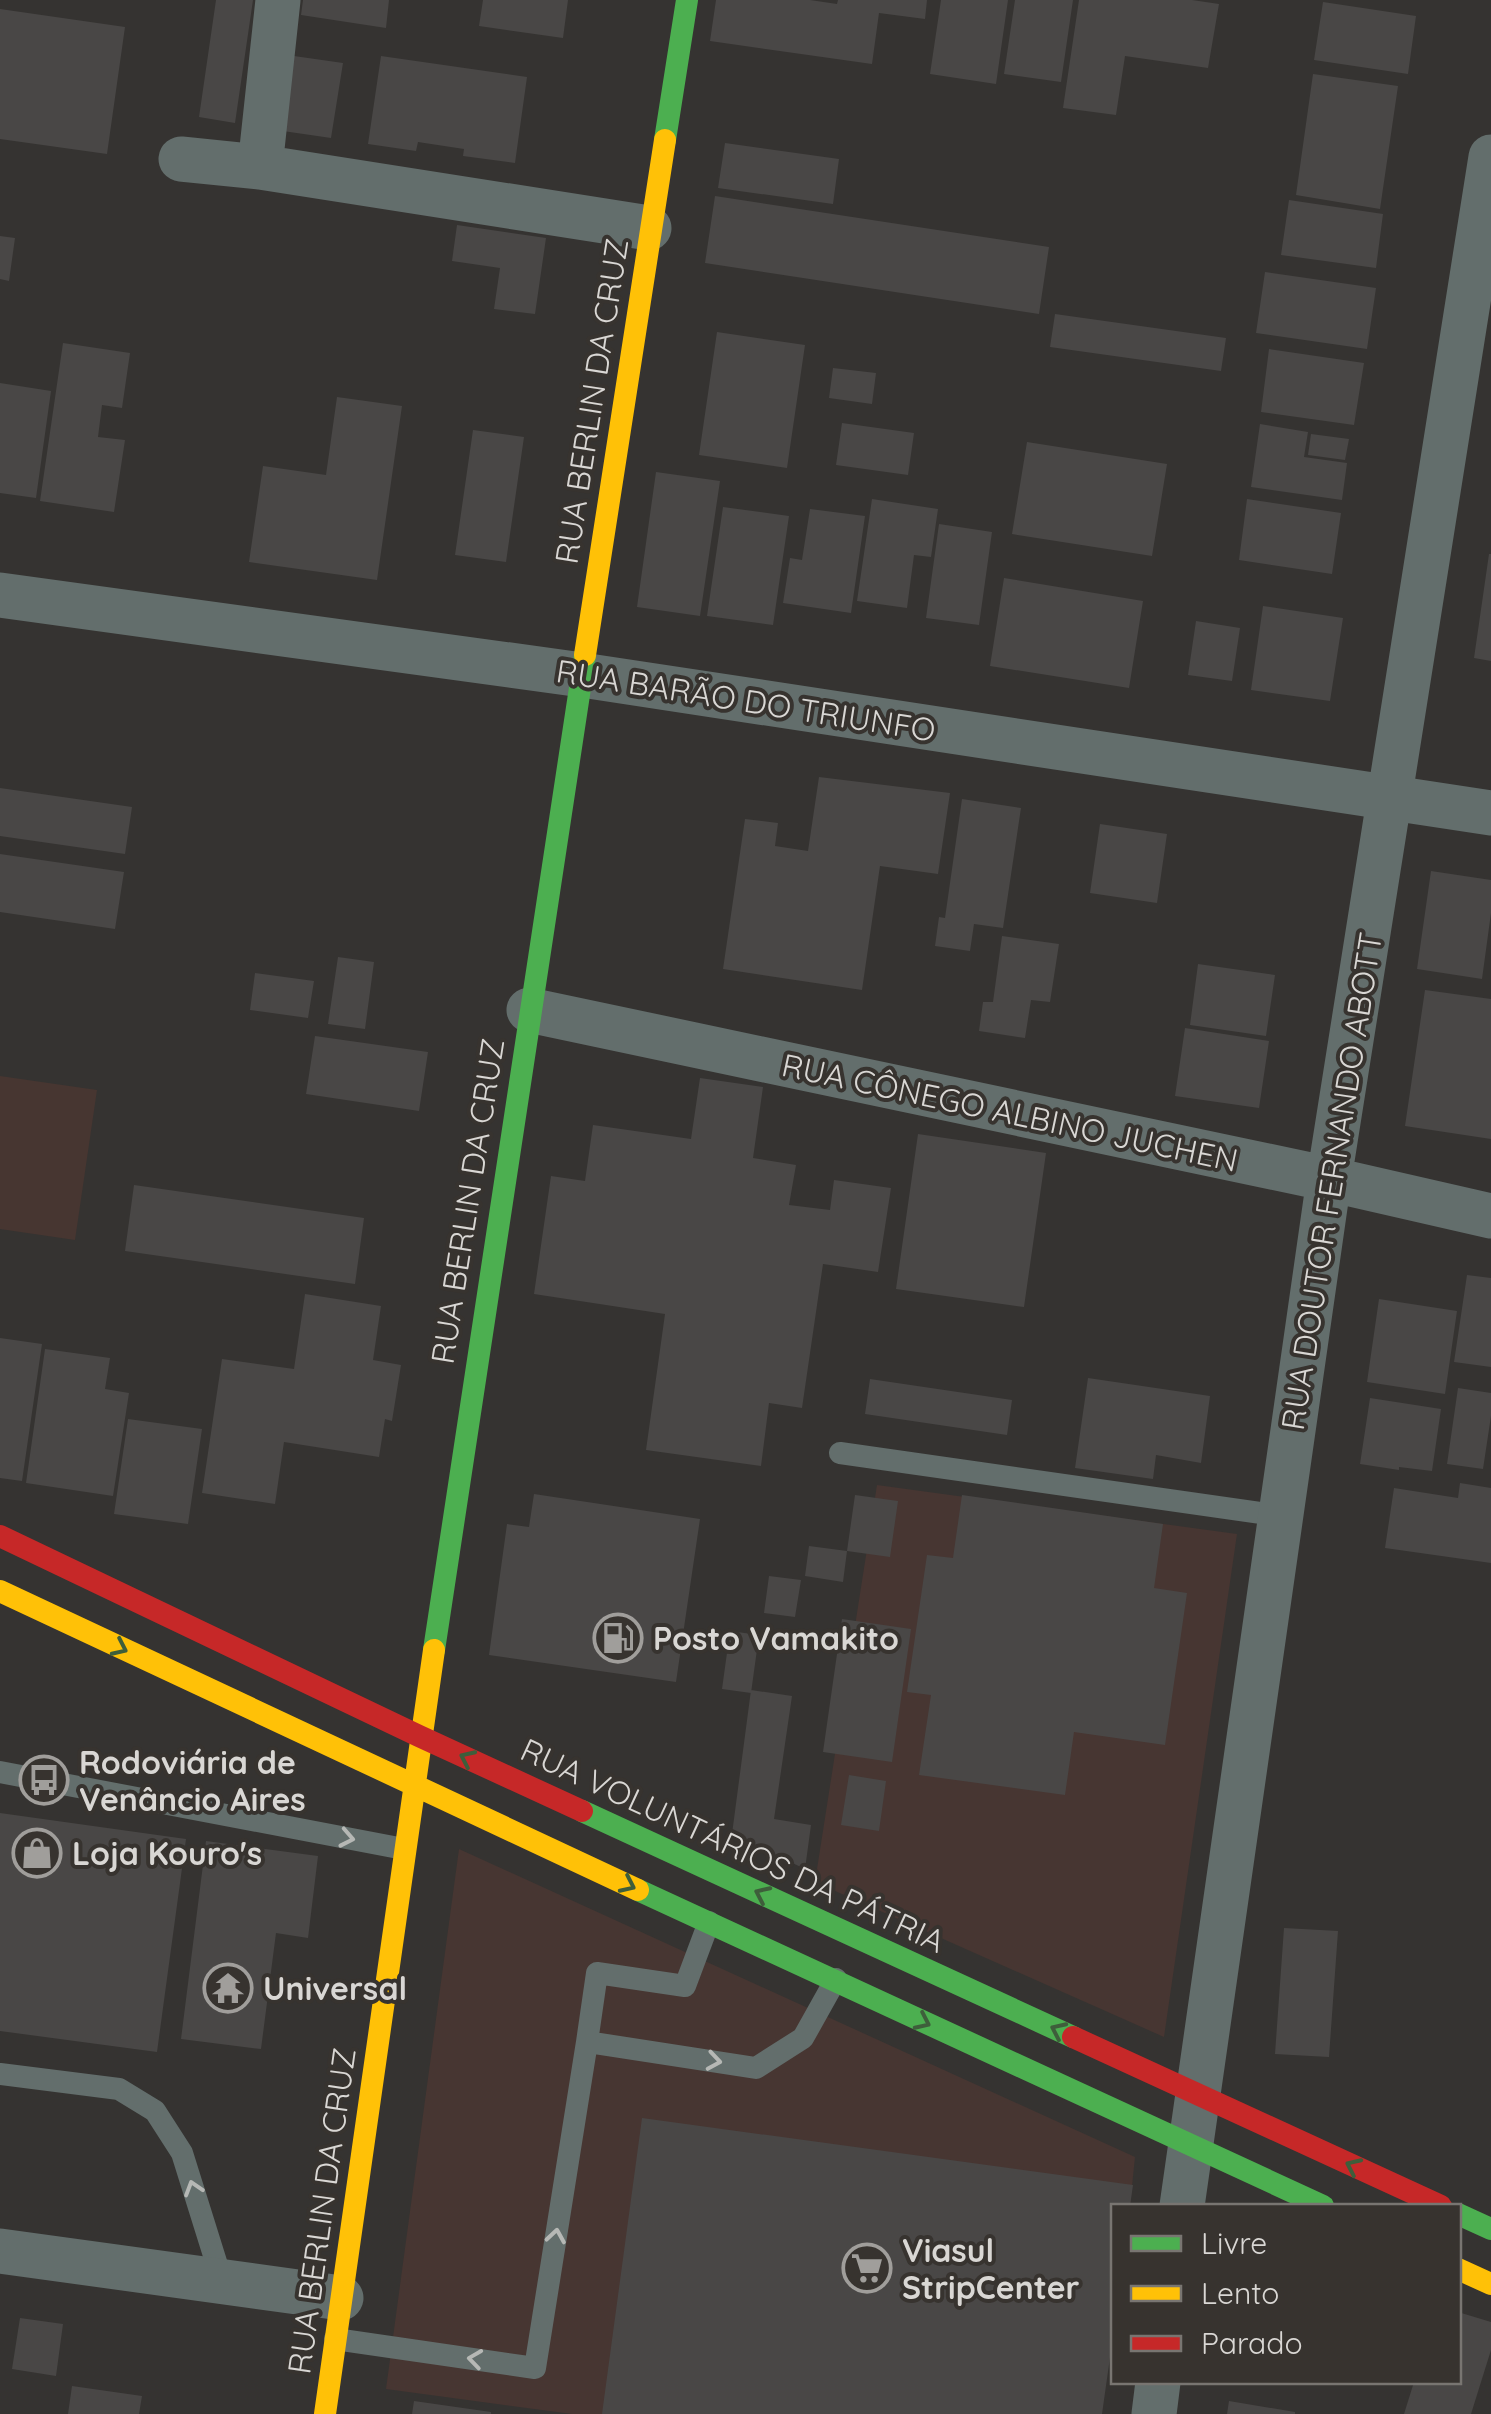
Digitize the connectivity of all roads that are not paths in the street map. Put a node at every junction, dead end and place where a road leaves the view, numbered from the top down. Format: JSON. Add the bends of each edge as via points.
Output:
{"nodes":[{"id":1,"x":278,"y":0,"type":"edge"},
{"id":2,"x":688,"y":0,"type":"edge"},
{"id":3,"x":1491,"y":157,"type":"edge"},
{"id":4,"x":181,"y":159,"type":"dead end"},
{"id":5,"x":260,"y":167,"type":"junction"},
{"id":6,"x":649,"y":228,"type":"junction"},
{"id":7,"x":0,"y":595,"type":"edge"},
{"id":8,"x":582,"y":675,"type":"junction"},
{"id":9,"x":1390,"y":797,"type":"junction"},
{"id":10,"x":1491,"y":812,"type":"edge"},
{"id":11,"x":529,"y":1010,"type":"junction"},
{"id":12,"x":1329,"y":1179,"type":"junction"},
{"id":13,"x":1491,"y":1216,"type":"edge"},
{"id":14,"x":840,"y":1453,"type":"dead end"},
{"id":15,"x":1281,"y":1516,"type":"junction"},
{"id":16,"x":0,"y":1536,"type":"edge"},
{"id":17,"x":0,"y":1591,"type":"edge"},
{"id":18,"x":69,"y":1596,"type":"junction"},
{"id":19,"x":420,"y":1736,"type":"junction"},
{"id":20,"x":0,"y":1772,"type":"edge"},
{"id":21,"x":412,"y":1786,"type":"junction"},
{"id":22,"x":585,"y":1840,"type":"junction"},
{"id":23,"x":404,"y":1848,"type":"junction"},
{"id":24,"x":718,"y":1900,"type":"junction"},
{"id":25,"x":855,"y":1937,"type":"junction"},
{"id":26,"x":835,"y":1982,"type":"junction"},
{"id":27,"x":587,"y":2042,"type":"junction"},
{"id":28,"x":0,"y":2074,"type":"edge"},
{"id":29,"x":1197,"y":2094,"type":"junction"},
{"id":30,"x":1190,"y":2146,"type":"junction"},
{"id":31,"x":1182,"y":2204,"type":"edge"},
{"id":32,"x":1319,"y":2204,"type":"edge"},
{"id":33,"x":1438,"y":2204,"type":"edge"},
{"id":34,"x":1461,"y":2215,"type":"edge"},
{"id":35,"x":1491,"y":2230,"type":"edge"},
{"id":36,"x":0,"y":2250,"type":"edge"},
{"id":37,"x":1461,"y":2270,"type":"edge"},
{"id":38,"x":222,"y":2282,"type":"junction"},
{"id":39,"x":1491,"y":2284,"type":"edge"},
{"id":40,"x":338,"y":2318,"type":"junction"},
{"id":41,"x":1158,"y":2384,"type":"edge"},
{"id":42,"x":325,"y":2414,"type":"edge"},
{"id":43,"x":1154,"y":2414,"type":"edge"}],
"edges":[{"from":1,"to":5,"type":"street"},
{"from":2,"to":6,"type":"main road","name":"RUA BERLIN DA CRUZ"},
{"from":3,"to":9,"type":"street","name":"RUA DOUTOR FERNANDO ABOTT"},
{"from":4,"to":5,"type":"street"},
{"from":5,"to":6,"type":"street"},
{"from":6,"to":8,"type":"main road","name":"RUA BERLIN DA CRUZ"},
{"from":7,"to":8,"type":"street","name":"RUA BARÃO DO TRIUNFO"},
{"from":8,"to":9,"type":"street","name":"RUA BARÃO DO TRIUNFO"},
{"from":8,"to":11,"type":"main road","name":"RUA BERLIN DA CRUZ"},
{"from":9,"to":10,"type":"street","name":"RUA BARÃO DO TRIUNFO"},
{"from":9,"to":12,"type":"street","name":"RUA DOUTOR FERNANDO ABOTT"},
{"from":11,"to":12,"type":"street","name":"RUA CÔNEGO ALBINO JUCHEN"},
{"from":11,"to":19,"type":"main road","name":"RUA BERLIN DA CRUZ"},
{"from":12,"to":13,"type":"street","name":"RUA CÔNEGO ALBINO JUCHEN"},
{"from":12,"to":15,"type":"street","name":"RUA DOUTOR FERNANDO ABOTT"},
{"from":14,"to":15,"type":"lane"},
{"from":15,"to":29,"type":"street","name":"RUA DOUTOR FERNANDO ABOTT"},
{"from":16,"to":18,"type":"main road","name":"RUA VOLUNTÁRIOS DA PÁTRIA"},
{"from":17,"to":18,"type":"main road","name":"RUA VOLUNTÁRIOS DA PÁTRIA"},
{"from":18,"to":19,"type":"main road","name":"RUA VOLUNTÁRIOS DA PÁTRIA"},
{"from":18,"to":21,"type":"main road","name":"RUA VOLUNTÁRIOS DA PÁTRIA","one_way":true},
{"from":19,"to":21,"type":"main road","name":"RUA BERLIN DA CRUZ"},
{"from":22,"to":19,"type":"main road","name":"RUA VOLUNTÁRIOS DA PÁTRIA","one_way":true},
{"from":20,"to":23,"type":"lane","one_way":true},
{"from":21,"to":22,"type":"main road","name":"RUA VOLUNTÁRIOS DA PÁTRIA"},
{"from":21,"to":23,"type":"main road","name":"RUA BERLIN DA CRUZ"},
{"from":22,"to":24,"type":"main road","name":"RUA VOLUNTÁRIOS DA PÁTRIA"},
{"from":22,"to":24,"type":"main road","name":"RUA VOLUNTÁRIOS DA PÁTRIA","one_way":true},
{"from":23,"to":40,"type":"main road","name":"RUA BERLIN DA CRUZ"},
{"from":25,"to":24,"type":"main road","name":"RUA VOLUNTÁRIOS DA PÁTRIA","one_way":true},
{"from":24,"to":26,"type":"main road","name":"RUA VOLUNTÁRIOS DA PÁTRIA"},
{"from":24,"to":27,"type":"lane","via":[[684,1986],[597,1973]]},
{"from":25,"to":26,"type":"lane"},
{"from":29,"to":25,"type":"main road","name":"RUA VOLUNTÁRIOS DA PÁTRIA","one_way":true},
{"from":27,"to":26,"type":"lane","one_way":true,"via":[[756,2068],[803,2038]]},
{"from":26,"to":30,"type":"main road","name":"RUA VOLUNTÁRIOS DA PÁTRIA","one_way":true},
{"from":27,"to":40,"type":"lane","via":[[535,2368]]},
{"from":38,"to":28,"type":"lane","one_way":true,"via":[[182,2154],[155,2111],[119,2089]]},
{"from":29,"to":30,"type":"street","name":"RUA DOUTOR FERNANDO ABOTT"},
{"from":33,"to":29,"type":"main road","name":"RUA VOLUNTÁRIOS DA PÁTRIA","one_way":true},
{"from":30,"to":31,"type":"street","name":"RUA DOUTOR FERNANDO ABOTT"},
{"from":30,"to":32,"type":"main road","name":"RUA VOLUNTÁRIOS DA PÁTRIA"},
{"from":34,"to":35,"type":"main road"},
{"from":36,"to":38,"type":"street"},
{"from":37,"to":39,"type":"main road"},
{"from":38,"to":40,"type":"street"},
{"from":40,"to":42,"type":"main road","name":"RUA BERLIN DA CRUZ"},
{"from":41,"to":43,"type":"street"}]}
